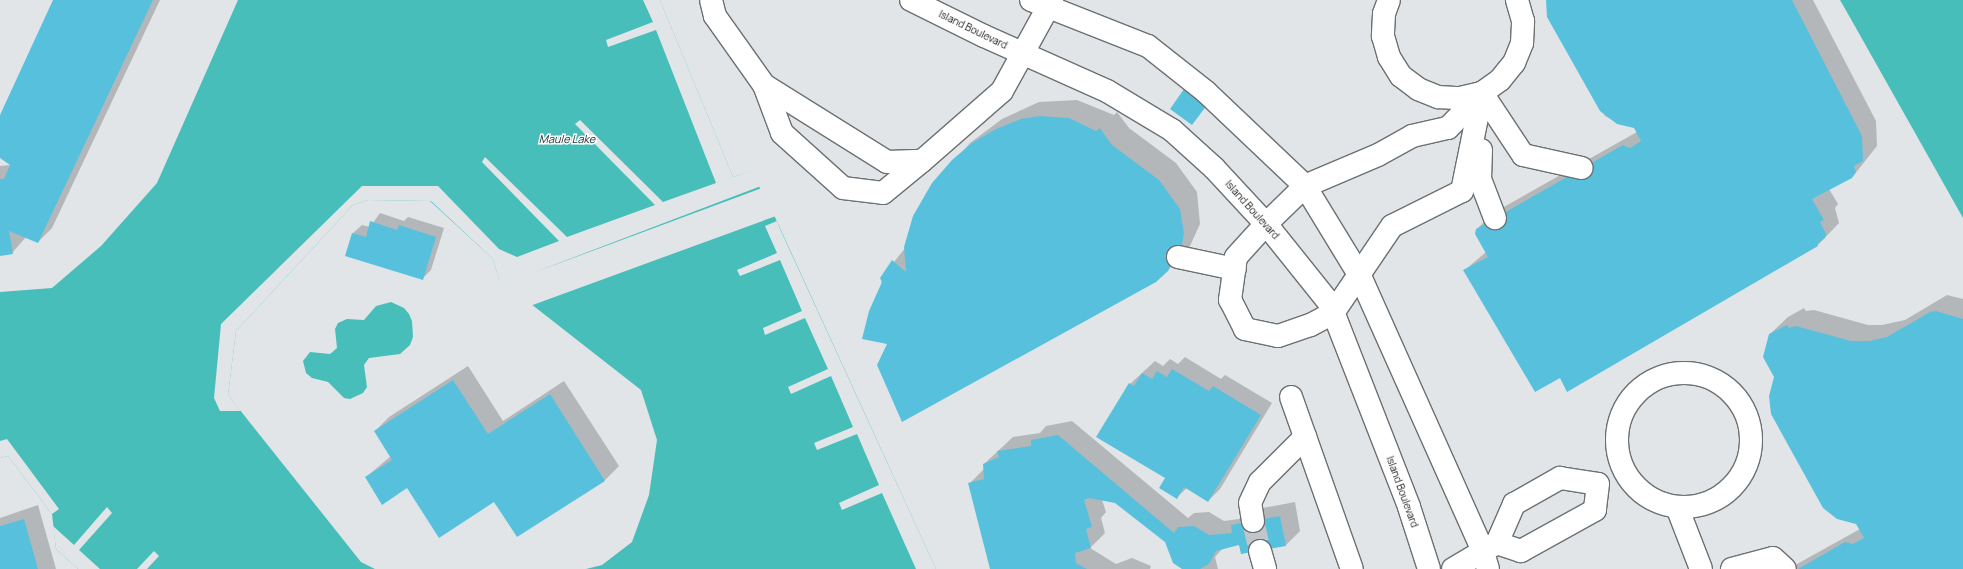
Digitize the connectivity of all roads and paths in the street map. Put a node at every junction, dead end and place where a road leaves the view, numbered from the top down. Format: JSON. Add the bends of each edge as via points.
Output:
{"nodes":[{"id":1,"x":711,"y":0,"type":"edge"},
{"id":2,"x":911,"y":0,"type":"edge"},
{"id":3,"x":1389,"y":0,"type":"edge"},
{"id":4,"x":1517,"y":0,"type":"edge"},
{"id":5,"x":1044,"y":2,"type":"edge"},
{"id":6,"x":1023,"y":54,"type":"junction"},
{"id":7,"x":764,"y":85,"type":"junction"},
{"id":8,"x":1482,"y":92,"type":"junction"},
{"id":9,"x":922,"y":161,"type":"junction"},
{"id":10,"x":1582,"y":168,"type":"dead end"},
{"id":11,"x":1305,"y":186,"type":"junction"},
{"id":12,"x":1495,"y":218,"type":"dead end"},
{"id":13,"x":1266,"y":224,"type":"junction"},
{"id":14,"x":1178,"y":258,"type":"dead end"},
{"id":15,"x":1234,"y":269,"type":"junction"},
{"id":16,"x":1360,"y":276,"type":"junction"},
{"id":17,"x":1333,"y":313,"type":"junction"},
{"id":18,"x":1290,"y":397,"type":"dead end"},
{"id":19,"x":1305,"y":437,"type":"junction"},
{"id":20,"x":1624,"y":473,"type":"junction"},
{"id":21,"x":1598,"y":484,"type":"junction"},
{"id":22,"x":1677,"y":507,"type":"junction"},
{"id":23,"x":1254,"y":521,"type":"tunnel mouth"},
{"id":24,"x":1489,"y":555,"type":"edge"},
{"id":25,"x":1352,"y":569,"type":"edge"},
{"id":26,"x":1429,"y":569,"type":"edge"},
{"id":27,"x":1453,"y":569,"type":"edge"},
{"id":28,"x":1701,"y":569,"type":"edge"},
{"id":29,"x":1732,"y":569,"type":"edge"},
{"id":30,"x":1785,"y":569,"type":"edge"}],
"edges":[{"from":1,"to":7,"type":"street","via":[[715,16]]},
{"from":2,"to":6,"type":"street","name":"Island Boulevard"},
{"from":3,"to":8,"type":"street","via":[[1384,14],[1383,36],[1389,57],[1401,76],[1418,90],[1438,97],[1460,98]]},
{"from":4,"to":8,"type":"street","via":[[1522,21],[1522,43],[1500,80]]},
{"from":5,"to":6,"type":"street"},
{"from":5,"to":11,"type":"street","via":[[1148,46],[1206,92]]},
{"from":6,"to":9,"type":"street","via":[[1002,91]]},
{"from":6,"to":13,"type":"street","name":"Island Boulevard","via":[[1107,91],[1172,130],[1214,168]]},
{"from":7,"to":9,"type":"street","via":[[887,162]]},
{"from":7,"to":9,"type":"street","via":[[782,133],[843,188],[883,193]]},
{"from":8,"to":10,"type":"street","via":[[1523,154]]},
{"from":8,"to":11,"type":"street","via":[[1448,128],[1412,136],[1378,155]]},
{"from":8,"to":12,"type":"street","via":[[1480,179]]},
{"from":8,"to":16,"type":"street","via":[[1462,191],[1392,226]]},
{"from":11,"to":13,"type":"street"},
{"from":11,"to":16,"type":"street"},
{"from":13,"to":15,"type":"street","via":[[1236,257]]},
{"from":13,"to":17,"type":"street","name":"Island Boulevard","via":[[1330,304]]},
{"from":14,"to":15,"type":"street"},
{"from":15,"to":17,"type":"street","via":[[1230,300],[1245,329],[1278,336],[1310,325]]},
{"from":16,"to":17,"type":"street"},
{"from":16,"to":24,"type":"street"},
{"from":17,"to":26,"type":"street","name":"Island Boulevard","via":[[1409,507]]},
{"from":18,"to":19,"type":"street"},
{"from":19,"to":23,"type":"street","via":[[1260,482],[1250,503]]},
{"from":19,"to":25,"type":"street"},
{"from":20,"to":21,"type":"street"},
{"from":20,"to":22,"type":"street","via":[[1646,497]]},
{"from":20,"to":22,"type":"street","via":[[1617,453],[1616,432],[1622,412],[1634,394],[1650,381],[1670,374],[1692,373],[1712,378],[1730,390],[1743,406],[1750,426],[1752,448],[1746,468],[1735,485],[1718,499],[1698,506]]},
{"from":21,"to":24,"type":"street","via":[[1595,510],[1521,551]]},
{"from":21,"to":24,"type":"street","via":[[1560,478],[1514,504]]},
{"from":22,"to":28,"type":"street"},
{"from":24,"to":27,"type":"street"},
{"from":29,"to":30,"type":"street","via":[[1773,558]]}]}
